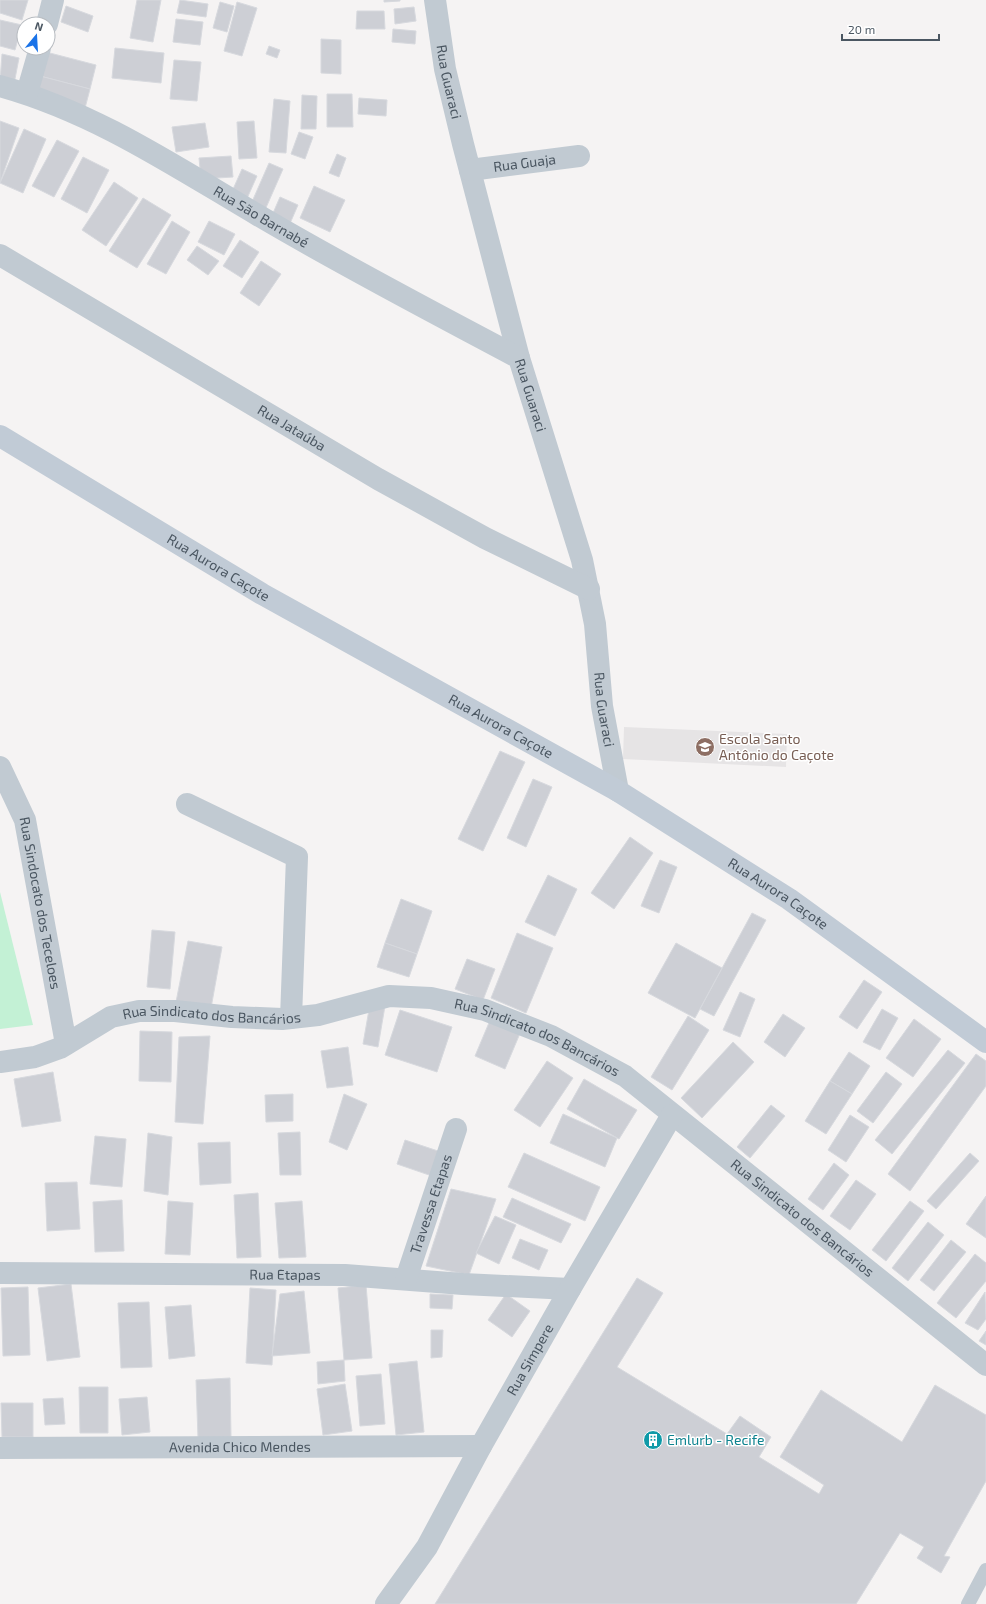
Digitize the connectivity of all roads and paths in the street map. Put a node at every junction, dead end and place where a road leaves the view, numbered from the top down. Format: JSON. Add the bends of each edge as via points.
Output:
{"nodes":[{"id":1,"x":54,"y":0,"type":"edge"},
{"id":2,"x":435,"y":0,"type":"edge"},
{"id":3,"x":49,"y":16,"type":"edge"},
{"id":4,"x":38,"y":56,"type":"edge"},
{"id":5,"x":0,"y":86,"type":"edge"},
{"id":6,"x":27,"y":93,"type":"junction"},
{"id":7,"x":579,"y":156,"type":"dead end"},
{"id":8,"x":470,"y":170,"type":"junction"},
{"id":9,"x":0,"y":255,"type":"edge"},
{"id":10,"x":519,"y":358,"type":"junction"},
{"id":11,"x":0,"y":436,"type":"edge"},
{"id":12,"x":589,"y":589,"type":"junction"},
{"id":13,"x":0,"y":767,"type":"edge"},
{"id":14,"x":618,"y":791,"type":"junction"},
{"id":15,"x":187,"y":804,"type":"dead end"},
{"id":16,"x":291,"y":1018,"type":"junction"},
{"id":17,"x":986,"y":1042,"type":"edge"},
{"id":18,"x":66,"y":1044,"type":"junction"},
{"id":19,"x":0,"y":1062,"type":"edge"},
{"id":20,"x":672,"y":1115,"type":"junction"},
{"id":21,"x":456,"y":1129,"type":"dead end"},
{"id":22,"x":0,"y":1273,"type":"edge"},
{"id":23,"x":406,"y":1279,"type":"junction"},
{"id":24,"x":570,"y":1289,"type":"junction"},
{"id":25,"x":986,"y":1365,"type":"edge"},
{"id":26,"x":481,"y":1446,"type":"junction"},
{"id":27,"x":0,"y":1448,"type":"edge"},
{"id":28,"x":986,"y":1570,"type":"edge"},
{"id":29,"x":386,"y":1604,"type":"edge"},
{"id":30,"x":968,"y":1604,"type":"edge"}],
"edges":[{"from":1,"to":3,"type":"street"},
{"from":2,"to":8,"type":"street","name":"Rua Guaraci","via":[[445,69]]},
{"from":4,"to":6,"type":"street"},
{"from":5,"to":6,"type":"street","name":"Rua São Barnabé"},
{"from":6,"to":10,"type":"street","name":"Rua São Barnabé","via":[[80,114],[148,149],[377,283]]},
{"from":7,"to":8,"type":"street","name":"Rua Guaja"},
{"from":8,"to":10,"type":"street","name":"Rua Guaraci"},
{"from":9,"to":12,"type":"street","name":"Rua Jataúba","via":[[378,479],[485,538]]},
{"from":10,"to":12,"type":"street","name":"Rua Guaraci"},
{"from":11,"to":14,"type":"main road","name":"Rua Aurora Caçote","via":[[262,594]]},
{"from":12,"to":14,"type":"street","name":"Rua Guaraci","via":[[595,624],[602,706]]},
{"from":13,"to":18,"type":"street","name":"Rua Sindocato dos Teceloes","via":[[25,820]]},
{"from":14,"to":17,"type":"main road","name":"Rua Aurora Caçote","via":[[789,899]]},
{"from":15,"to":16,"type":"street","via":[[297,857]]},
{"from":16,"to":18,"type":"street","name":"Rua Sindicato dos Bancários","via":[[140,1011],[111,1017]]},
{"from":16,"to":20,"type":"street","name":"Rua Sindicato dos Bancários","via":[[318,1015],[389,996],[431,998],[484,1010],[551,1036],[625,1076]]},
{"from":18,"to":19,"type":"street","name":"Rua Sindicato dos Bancários","via":[[35,1057]]},
{"from":20,"to":24,"type":"street","name":"Rua Simpere"},
{"from":20,"to":25,"type":"street","name":"Rua Sindicato dos Bancários"},
{"from":21,"to":23,"type":"street","name":"Travessa Etapas"},
{"from":22,"to":23,"type":"street","name":"Rua Etapas","via":[[345,1275]]},
{"from":23,"to":24,"type":"street","name":"Rua Etapas"},
{"from":24,"to":26,"type":"street","name":"Rua Simpere"},
{"from":26,"to":27,"type":"street","name":"Avenida Chico Mendes"},
{"from":26,"to":29,"type":"street","name":"Rua Simpere","via":[[427,1547]]},
{"from":28,"to":30,"type":"lane"}]}
